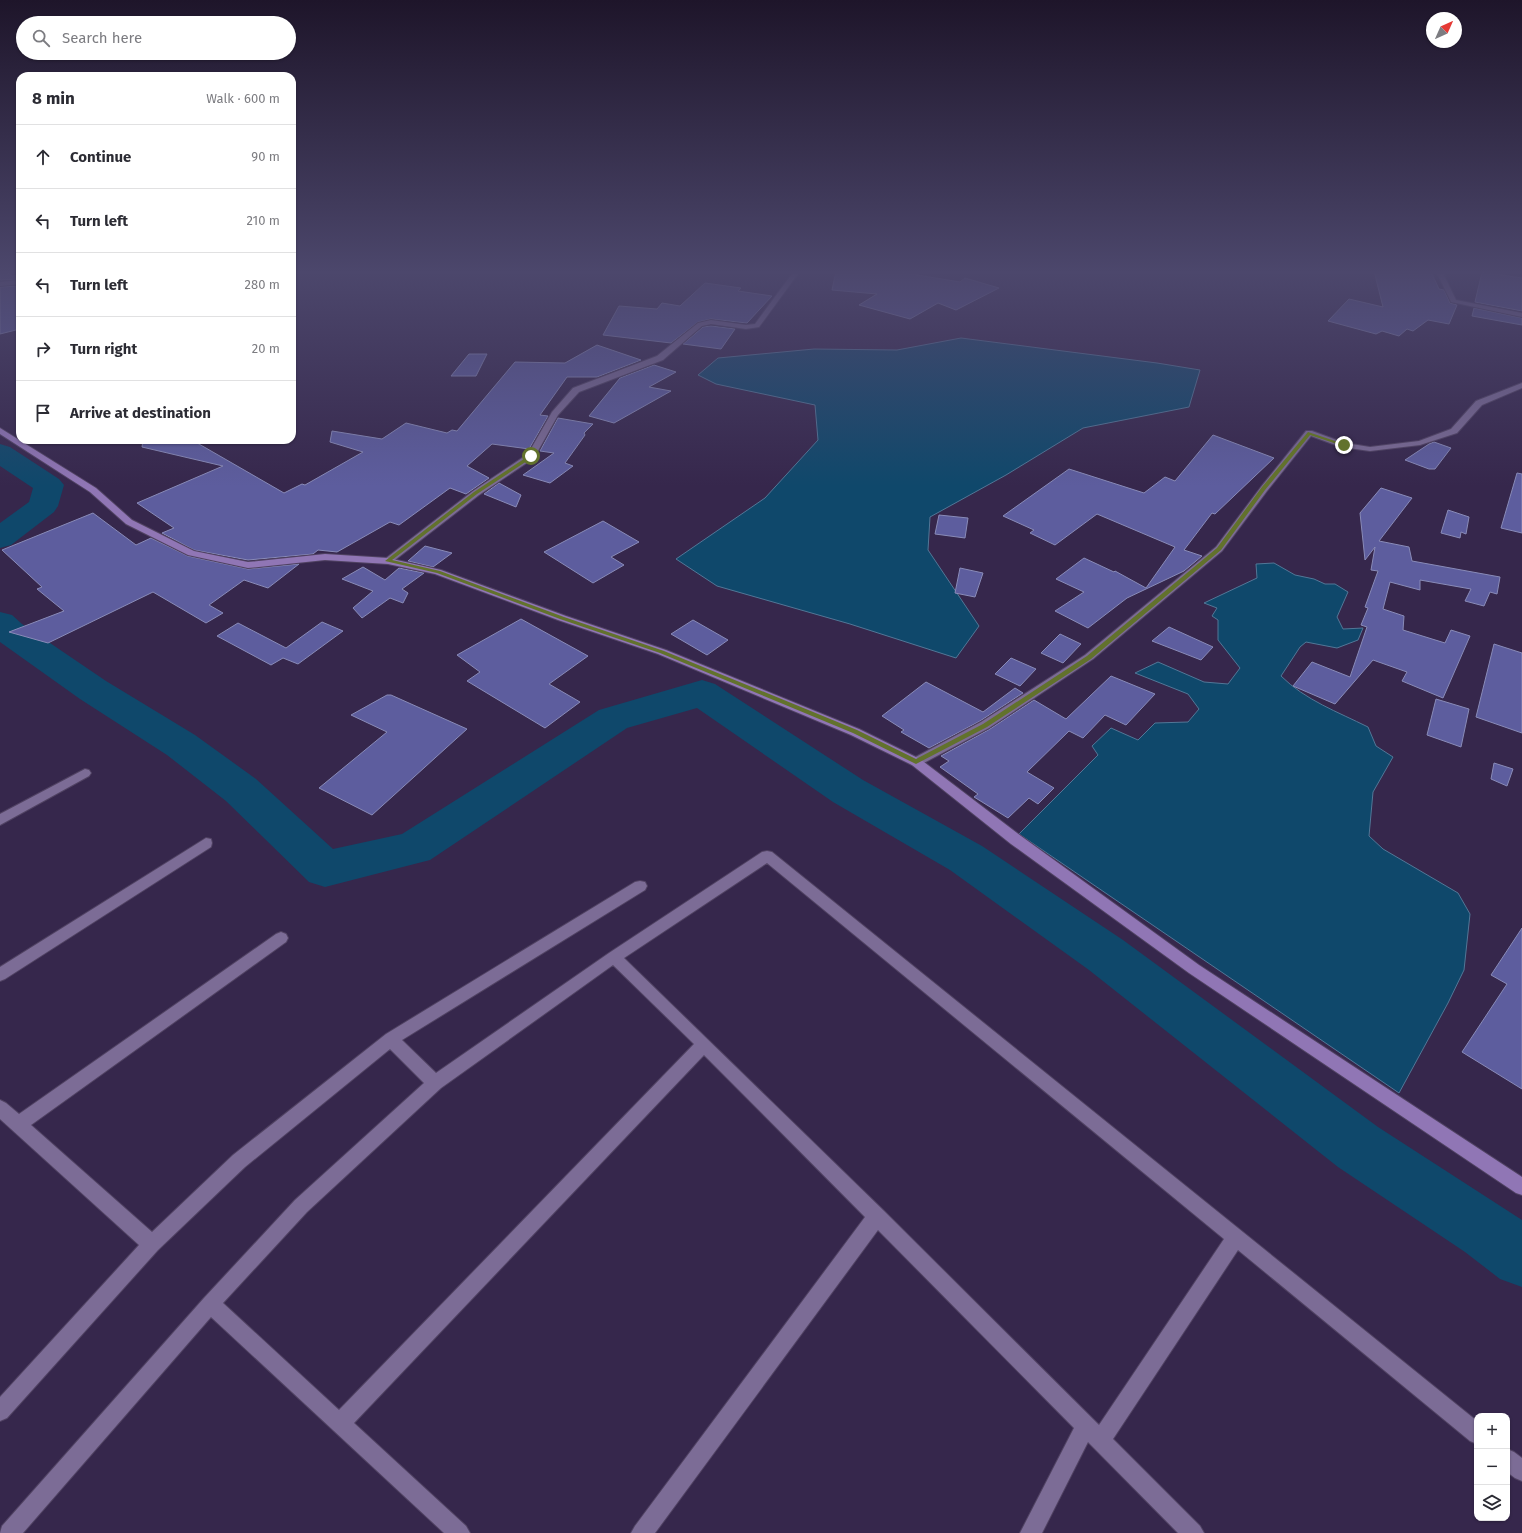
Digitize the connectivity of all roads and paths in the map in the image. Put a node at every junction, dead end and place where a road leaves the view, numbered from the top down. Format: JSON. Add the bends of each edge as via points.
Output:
{"nodes":[{"id":1,"x":678,"y":343,"type":"edge"},
{"id":2,"x":1522,"y":385,"type":"edge"},
{"id":3,"x":0,"y":430,"type":"edge"},
{"id":4,"x":16,"y":440,"type":"edge"},
{"id":5,"x":22,"y":444,"type":"edge"},
{"id":6,"x":388,"y":561,"type":"junction"},
{"id":7,"x":916,"y":762,"type":"junction"},
{"id":8,"x":85,"y":773,"type":"dead end"},
{"id":9,"x":0,"y":820,"type":"edge"},
{"id":10,"x":206,"y":843,"type":"dead end"},
{"id":11,"x":640,"y":886,"type":"dead end"},
{"id":12,"x":281,"y":938,"type":"dead end"},
{"id":13,"x":614,"y":957,"type":"junction"},
{"id":14,"x":0,"y":975,"type":"edge"},
{"id":15,"x":391,"y":1039,"type":"junction"},
{"id":16,"x":704,"y":1044,"type":"junction"},
{"id":17,"x":435,"y":1083,"type":"junction"},
{"id":18,"x":0,"y":1108,"type":"edge"},
{"id":19,"x":18,"y":1124,"type":"junction"},
{"id":20,"x":1522,"y":1187,"type":"edge"},
{"id":21,"x":877,"y":1216,"type":"junction"},
{"id":22,"x":1236,"y":1237,"type":"junction"},
{"id":23,"x":152,"y":1244,"type":"junction"},
{"id":24,"x":210,"y":1304,"type":"junction"},
{"id":25,"x":0,"y":1411,"type":"edge"},
{"id":26,"x":340,"y":1423,"type":"junction"},
{"id":27,"x":1085,"y":1426,"type":"junction"},
{"id":28,"x":1474,"y":1432,"type":"edge"},
{"id":29,"x":1100,"y":1440,"type":"junction"},
{"id":30,"x":1510,"y":1461,"type":"edge"},
{"id":31,"x":1522,"y":1471,"type":"edge"},
{"id":32,"x":8,"y":1533,"type":"edge"},
{"id":33,"x":459,"y":1533,"type":"edge"},
{"id":34,"x":642,"y":1533,"type":"edge"},
{"id":35,"x":1031,"y":1533,"type":"edge"},
{"id":36,"x":1193,"y":1533,"type":"edge"}],
"edges":[{"from":1,"to":6,"type":"street","via":[[660,358],[576,390],[555,414],[531,456],[476,493]]},
{"from":2,"to":7,"type":"street","via":[[1479,403],[1454,431],[1420,442],[1370,449],[1344,445],[1309,433],[1219,549],[1089,657],[985,725]]},
{"from":3,"to":4,"type":"street"},
{"from":5,"to":6,"type":"street","via":[[93,490],[129,522],[191,553],[248,564],[325,557]]},
{"from":6,"to":7,"type":"street","via":[[438,572],[662,652],[855,732]]},
{"from":7,"to":20,"type":"street","via":[[1016,840],[1194,968]]},
{"from":8,"to":9,"type":"street"},
{"from":10,"to":14,"type":"street"},
{"from":11,"to":15,"type":"street"},
{"from":12,"to":19,"type":"street"},
{"from":13,"to":16,"type":"street"},
{"from":13,"to":17,"type":"street"},
{"from":13,"to":22,"type":"street","via":[[767,856]]},
{"from":15,"to":17,"type":"street"},
{"from":15,"to":23,"type":"street","via":[[239,1161]]},
{"from":16,"to":21,"type":"street"},
{"from":16,"to":26,"type":"street"},
{"from":17,"to":24,"type":"street","via":[[301,1206]]},
{"from":18,"to":19,"type":"street"},
{"from":19,"to":23,"type":"street"},
{"from":21,"to":27,"type":"street"},
{"from":21,"to":34,"type":"street"},
{"from":22,"to":28,"type":"street"},
{"from":22,"to":29,"type":"street"},
{"from":23,"to":25,"type":"street"},
{"from":24,"to":26,"type":"street"},
{"from":24,"to":32,"type":"street"},
{"from":26,"to":33,"type":"street"},
{"from":27,"to":29,"type":"street"},
{"from":27,"to":35,"type":"street"},
{"from":29,"to":36,"type":"street"},
{"from":30,"to":31,"type":"street"}]}
